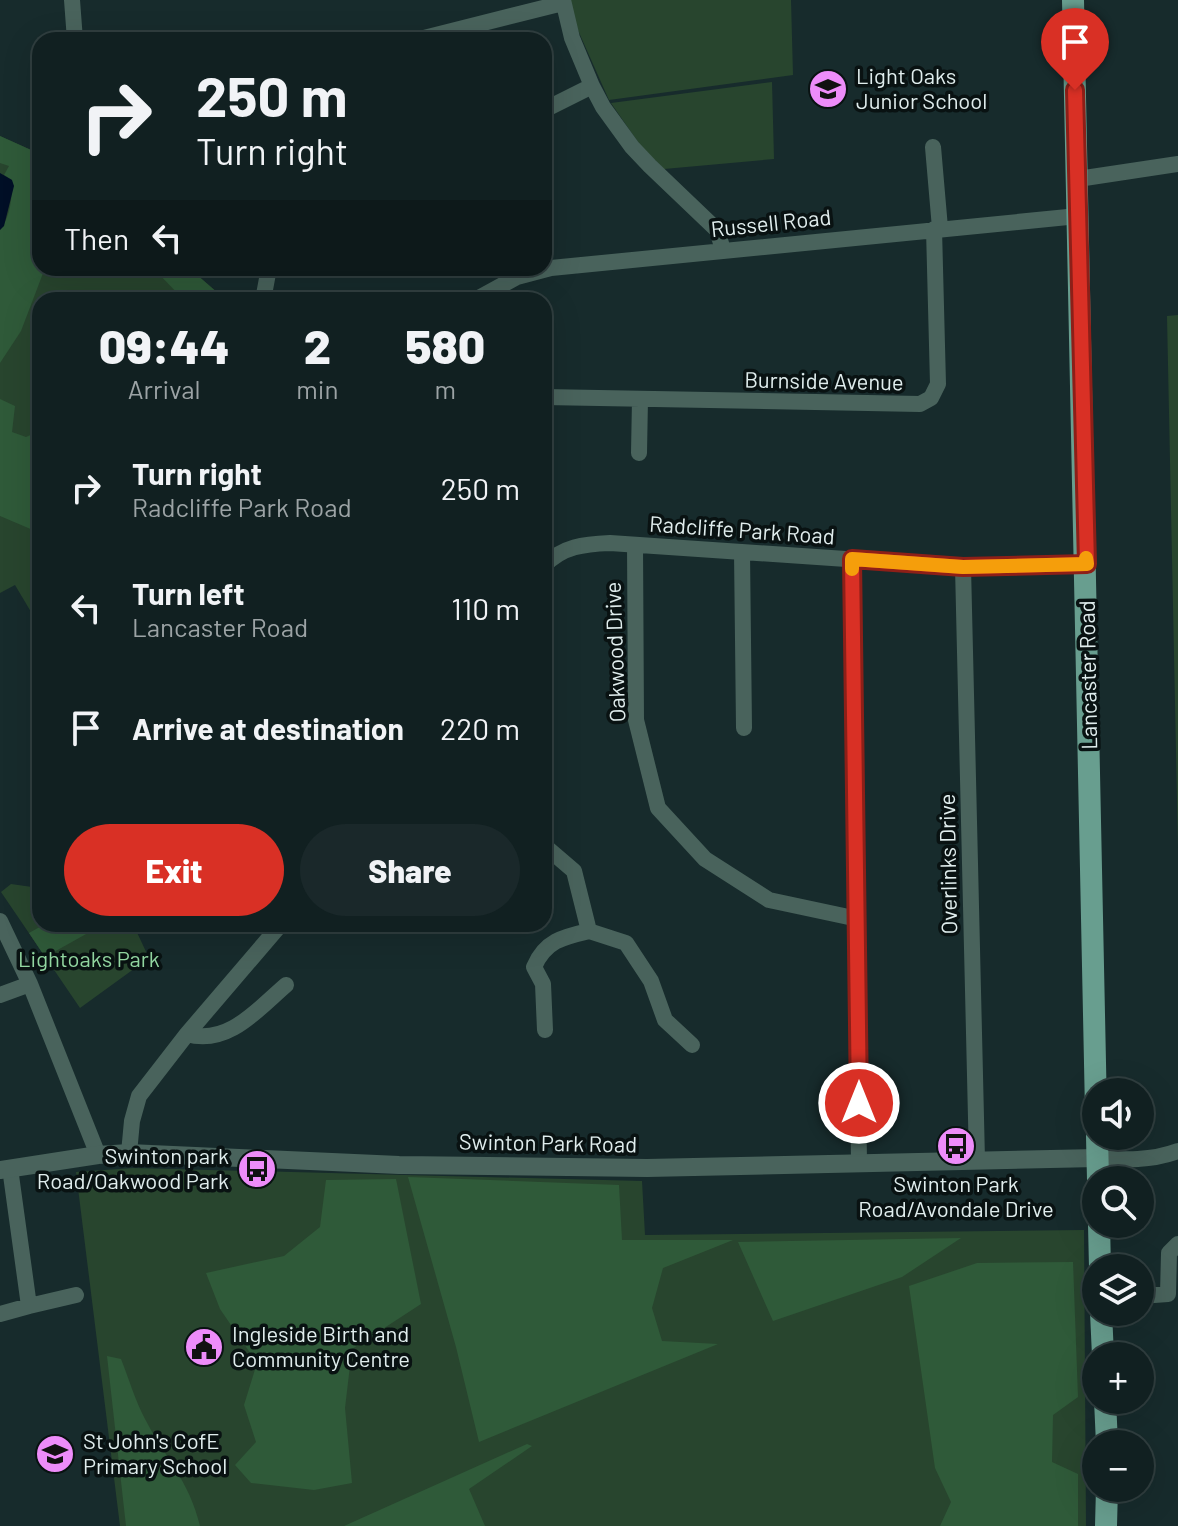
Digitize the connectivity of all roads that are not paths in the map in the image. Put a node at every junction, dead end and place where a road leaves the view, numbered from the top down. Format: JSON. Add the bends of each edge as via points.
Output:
{"nodes":[{"id":1,"x":72,"y":0,"type":"edge"},
{"id":2,"x":1073,"y":0,"type":"edge"},
{"id":3,"x":563,"y":2,"type":"edge"},
{"id":4,"x":74,"y":32,"type":"edge"},
{"id":5,"x":447,"y":32,"type":"edge"},
{"id":6,"x":592,"y":86,"type":"junction"},
{"id":7,"x":552,"y":106,"type":"edge"},
{"id":8,"x":933,"y":147,"type":"dead end"},
{"id":9,"x":1178,"y":164,"type":"edge"},
{"id":10,"x":1078,"y":179,"type":"junction"},
{"id":11,"x":1078,"y":216,"type":"junction"},
{"id":12,"x":937,"y":229,"type":"junction"},
{"id":13,"x":723,"y":250,"type":"junction"},
{"id":14,"x":552,"y":269,"type":"edge"},
{"id":15,"x":520,"y":276,"type":"edge"},
{"id":16,"x":490,"y":292,"type":"edge"},
{"id":17,"x":552,"y":397,"type":"edge"},
{"id":18,"x":640,"y":399,"type":"junction"},
{"id":19,"x":639,"y":453,"type":"dead end"},
{"id":20,"x":635,"y":545,"type":"junction"},
{"id":21,"x":742,"y":552,"type":"junction"},
{"id":22,"x":552,"y":559,"type":"edge"},
{"id":23,"x":852,"y":559,"type":"junction"},
{"id":24,"x":1087,"y":564,"type":"junction"},
{"id":25,"x":963,"y":567,"type":"junction"},
{"id":26,"x":744,"y":728,"type":"dead end"},
{"id":27,"x":552,"y":852,"type":"edge"},
{"id":28,"x":858,"y":919,"type":"junction"},
{"id":29,"x":0,"y":921,"type":"edge"},
{"id":30,"x":589,"y":931,"type":"junction"},
{"id":31,"x":274,"y":932,"type":"edge"},
{"id":32,"x":30,"y":984,"type":"junction"},
{"id":33,"x":286,"y":985,"type":"dead end"},
{"id":34,"x":0,"y":995,"type":"edge"},
{"id":35,"x":545,"y":1030,"type":"dead end"},
{"id":36,"x":187,"y":1034,"type":"junction"},
{"id":37,"x":692,"y":1045,"type":"dead end"},
{"id":38,"x":1095,"y":1078,"type":"edge"},
{"id":39,"x":129,"y":1153,"type":"junction"},
{"id":40,"x":1170,"y":1154,"type":"edge"},
{"id":41,"x":98,"y":1155,"type":"junction"},
{"id":42,"x":1097,"y":1158,"type":"edge"},
{"id":43,"x":977,"y":1160,"type":"junction"},
{"id":44,"x":859,"y":1164,"type":"junction"},
{"id":45,"x":1178,"y":1167,"type":"edge"},
{"id":46,"x":5,"y":1169,"type":"edge"},
{"id":47,"x":1178,"y":1244,"type":"edge"},
{"id":48,"x":76,"y":1295,"type":"dead end"},
{"id":49,"x":1154,"y":1295,"type":"edge"},
{"id":50,"x":29,"y":1306,"type":"junction"},
{"id":51,"x":0,"y":1314,"type":"edge"},
{"id":52,"x":1107,"y":1502,"type":"edge"},
{"id":53,"x":1106,"y":1526,"type":"edge"}],
"edges":[{"from":1,"to":4,"type":"street"},
{"from":2,"to":10,"type":"main road","name":"Lancaster Road"},
{"from":3,"to":5,"type":"street"},
{"from":3,"to":6,"type":"street"},
{"from":6,"to":7,"type":"street"},
{"from":6,"to":13,"type":"street","via":[[632,147],[717,230]]},
{"from":8,"to":12,"type":"street"},
{"from":9,"to":10,"type":"street"},
{"from":10,"to":11,"type":"main road","name":"Lancaster Road"},
{"from":11,"to":12,"type":"street","name":"Russell Road"},
{"from":11,"to":24,"type":"main road","name":"Lancaster Road"},
{"from":12,"to":13,"type":"street","name":"Russell Road"},
{"from":12,"to":18,"type":"street","name":"Burnside Avenue","via":[[938,384],[926,401]]},
{"from":13,"to":14,"type":"street","name":"Russell Road"},
{"from":15,"to":16,"type":"street","name":"Russell Road"},
{"from":17,"to":18,"type":"street","name":"Burnside Avenue"},
{"from":18,"to":19,"type":"street"},
{"from":20,"to":21,"type":"street","name":"Radcliffe Park Road"},
{"from":20,"to":22,"type":"street","name":"Radcliffe Park Road","via":[[577,545]]},
{"from":20,"to":28,"type":"street","name":"Oakwood Drive","via":[[636,720],[658,808],[705,859],[769,900]]},
{"from":21,"to":23,"type":"street","name":"Radcliffe Park Road"},
{"from":21,"to":26,"type":"street"},
{"from":23,"to":25,"type":"street","name":"Radcliffe Park Road"},
{"from":23,"to":28,"type":"street"},
{"from":24,"to":25,"type":"street","name":"Radcliffe Park Road"},
{"from":24,"to":38,"type":"main road","name":"Lancaster Road"},
{"from":25,"to":43,"type":"street","name":"Overlinks Drive"},
{"from":27,"to":30,"type":"street","via":[[574,871]]},
{"from":28,"to":44,"type":"street"},
{"from":29,"to":32,"type":"street"},
{"from":30,"to":35,"type":"street","via":[[541,951],[534,967],[543,984]]},
{"from":30,"to":37,"type":"street","via":[[626,943],[651,981],[665,1020]]},
{"from":31,"to":36,"type":"street"},
{"from":32,"to":34,"type":"street"},
{"from":32,"to":41,"type":"street"},
{"from":33,"to":36,"type":"street","via":[[224,1033],[209,1038]]},
{"from":36,"to":39,"type":"street","via":[[139,1096]]},
{"from":39,"to":41,"type":"street","name":"Swinton Park Road"},
{"from":39,"to":44,"type":"street","name":"Swinton Park Road","via":[[399,1165]]},
{"from":40,"to":42,"type":"street"},
{"from":40,"to":45,"type":"street","via":[[1168,1163]]},
{"from":41,"to":46,"type":"street","name":"Swinton Park Road"},
{"from":42,"to":43,"type":"street","name":"Swinton Park Road"},
{"from":43,"to":44,"type":"street","name":"Swinton Park Road"},
{"from":46,"to":50,"type":"street"},
{"from":47,"to":49,"type":"street","via":[[1169,1253],[1168,1294]]},
{"from":48,"to":50,"type":"street"},
{"from":50,"to":51,"type":"street"},
{"from":52,"to":53,"type":"main road"}]}
